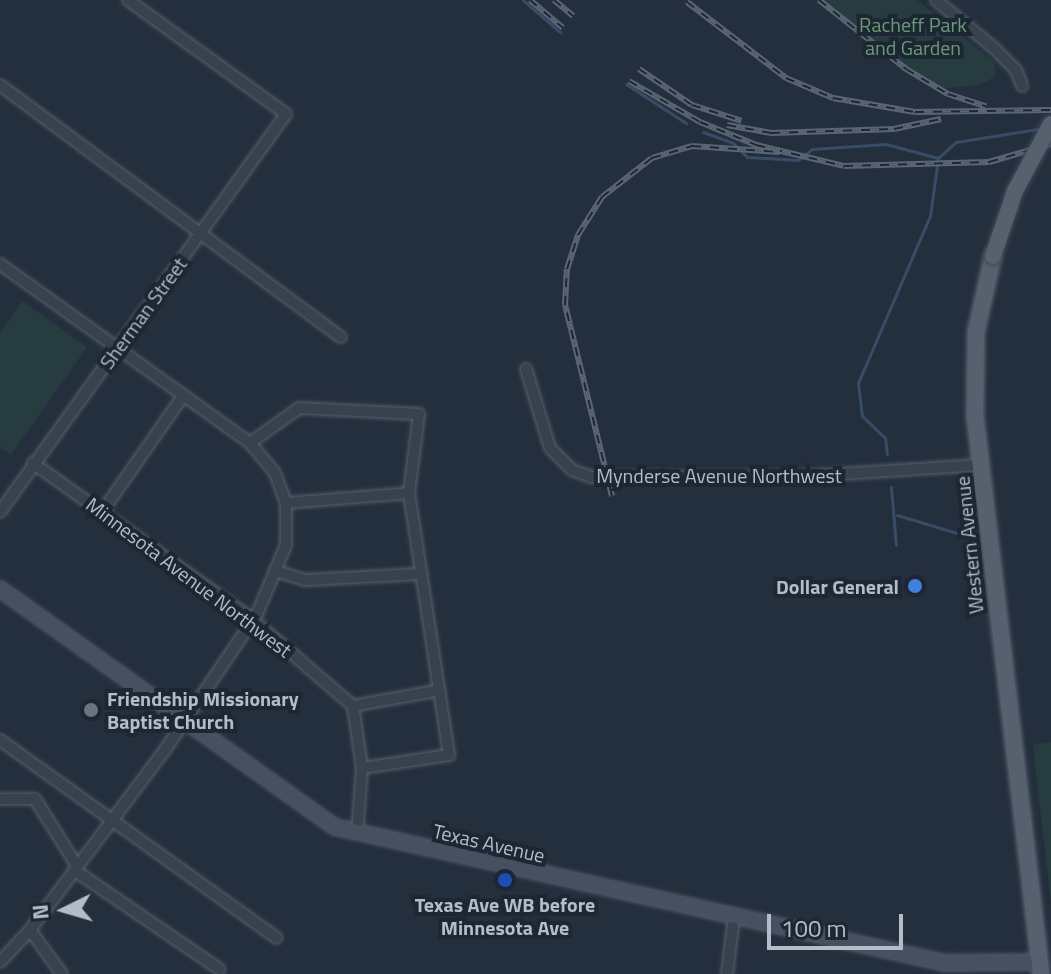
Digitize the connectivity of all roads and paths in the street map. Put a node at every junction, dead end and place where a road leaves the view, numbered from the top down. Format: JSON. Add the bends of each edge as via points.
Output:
{"nodes":[{"id":1,"x":128,"y":0,"type":"edge"},
{"id":2,"x":936,"y":0,"type":"edge"},
{"id":3,"x":0,"y":85,"type":"edge"},
{"id":4,"x":1022,"y":86,"type":"dead end"},
{"id":5,"x":1051,"y":124,"type":"edge"},
{"id":6,"x":203,"y":231,"type":"junction"},
{"id":7,"x":0,"y":264,"type":"edge"},
{"id":8,"x":341,"y":337,"type":"dead end"},
{"id":9,"x":117,"y":349,"type":"junction"},
{"id":10,"x":526,"y":369,"type":"dead end"},
{"id":11,"x":183,"y":396,"type":"junction"},
{"id":12,"x":250,"y":443,"type":"junction"},
{"id":13,"x":33,"y":463,"type":"junction"},
{"id":14,"x":980,"y":465,"type":"junction"},
{"id":15,"x":409,"y":493,"type":"junction"},
{"id":16,"x":286,"y":503,"type":"junction"},
{"id":17,"x":0,"y":512,"type":"edge"},
{"id":18,"x":102,"y":512,"type":"junction"},
{"id":19,"x":279,"y":572,"type":"junction"},
{"id":20,"x":420,"y":574,"type":"junction"},
{"id":21,"x":0,"y":589,"type":"edge"},
{"id":22,"x":253,"y":620,"type":"junction"},
{"id":23,"x":440,"y":690,"type":"junction"},
{"id":24,"x":353,"y":706,"type":"junction"},
{"id":25,"x":181,"y":720,"type":"junction"},
{"id":26,"x":0,"y":740,"type":"edge"},
{"id":27,"x":362,"y":768,"type":"junction"},
{"id":28,"x":0,"y":799,"type":"edge"},
{"id":29,"x":110,"y":819,"type":"junction"},
{"id":30,"x":357,"y":834,"type":"junction"},
{"id":31,"x":75,"y":868,"type":"junction"},
{"id":32,"x":734,"y":918,"type":"junction"},
{"id":33,"x":30,"y":930,"type":"junction"},
{"id":34,"x":277,"y":938,"type":"dead end"},
{"id":35,"x":0,"y":962,"type":"edge"},
{"id":36,"x":1040,"y":968,"type":"edge"},
{"id":37,"x":219,"y":969,"type":"dead end"},
{"id":38,"x":62,"y":974,"type":"edge"},
{"id":39,"x":727,"y":974,"type":"edge"}],
"edges":[{"from":1,"to":6,"type":"street","name":"Sherman Street","via":[[286,114]]},
{"from":2,"to":4,"type":"street","via":[[994,48],[1016,70]]},
{"from":3,"to":6,"type":"street"},
{"from":5,"to":14,"type":"main road","name":"Western Avenue","bridge":true,"via":[[1015,191],[993,256],[975,356]]},
{"from":6,"to":8,"type":"street"},
{"from":6,"to":9,"type":"street","name":"Sherman Street"},
{"from":7,"to":9,"type":"street"},
{"from":9,"to":11,"type":"street"},
{"from":9,"to":13,"type":"street","name":"Sherman Street"},
{"from":10,"to":14,"type":"street","name":"Mynderse Avenue Northwest","via":[[550,448],[572,470],[591,477],[794,477]]},
{"from":11,"to":12,"type":"street"},
{"from":11,"to":18,"type":"street"},
{"from":12,"to":15,"type":"street","via":[[299,408],[419,414]]},
{"from":12,"to":16,"type":"street","via":[[275,473]]},
{"from":13,"to":17,"type":"street","name":"Sherman Street"},
{"from":13,"to":18,"type":"street","name":"Minnesota Avenue Northwest"},
{"from":14,"to":36,"type":"main road","name":"Western Avenue"},
{"from":15,"to":16,"type":"street"},
{"from":15,"to":20,"type":"street"},
{"from":16,"to":19,"type":"street","via":[[286,545]]},
{"from":18,"to":22,"type":"street","name":"Minnesota Avenue Northwest"},
{"from":19,"to":20,"type":"street","via":[[306,580]]},
{"from":19,"to":22,"type":"street"},
{"from":20,"to":23,"type":"street"},
{"from":21,"to":25,"type":"street","name":"Texas Avenue"},
{"from":22,"to":24,"type":"street","name":"Minnesota Avenue Northwest"},
{"from":22,"to":25,"type":"street"},
{"from":23,"to":24,"type":"street"},
{"from":23,"to":27,"type":"street","via":[[449,755]]},
{"from":24,"to":27,"type":"street"},
{"from":25,"to":29,"type":"street"},
{"from":25,"to":30,"type":"street","name":"Texas Avenue","via":[[319,819]]},
{"from":26,"to":29,"type":"street"},
{"from":27,"to":30,"type":"street"},
{"from":28,"to":31,"type":"street","via":[[35,799]]},
{"from":29,"to":31,"type":"street"},
{"from":29,"to":34,"type":"street"},
{"from":30,"to":32,"type":"street","name":"Texas Avenue"},
{"from":31,"to":33,"type":"street"},
{"from":31,"to":37,"type":"street"},
{"from":32,"to":36,"type":"street","name":"Texas Avenue","via":[[945,963]]},
{"from":32,"to":39,"type":"street"},
{"from":33,"to":35,"type":"street"},
{"from":33,"to":38,"type":"street"}]}
